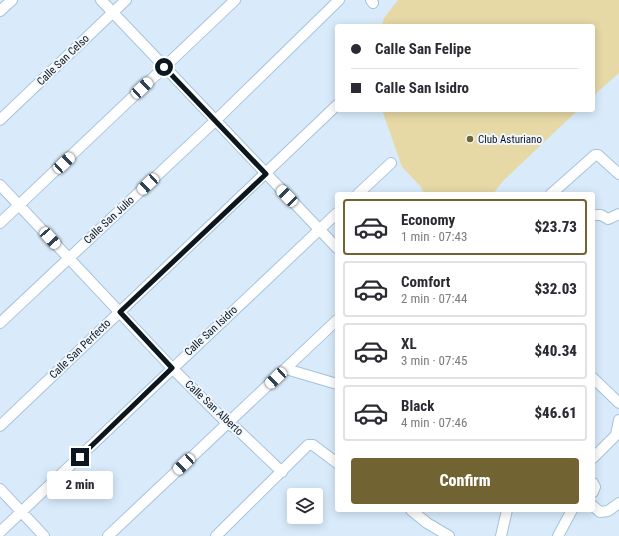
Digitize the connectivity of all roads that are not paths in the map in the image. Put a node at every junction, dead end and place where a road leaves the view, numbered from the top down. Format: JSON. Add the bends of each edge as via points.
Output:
{"nodes":[{"id":1,"x":12,"y":0,"type":"edge"},
{"id":2,"x":102,"y":0,"type":"edge"},
{"id":3,"x":126,"y":0,"type":"edge"},
{"id":4,"x":235,"y":0,"type":"edge"},
{"id":5,"x":339,"y":0,"type":"edge"},
{"id":6,"x":0,"y":11,"type":"edge"},
{"id":7,"x":113,"y":12,"type":"junction"},
{"id":8,"x":164,"y":67,"type":"junction"},
{"id":9,"x":335,"y":107,"type":"edge"},
{"id":10,"x":0,"y":120,"type":"edge"},
{"id":11,"x":216,"y":121,"type":"junction"},
{"id":12,"x":391,"y":163,"type":"dead end"},
{"id":13,"x":266,"y":174,"type":"junction"},
{"id":14,"x":619,"y":174,"type":"edge"},
{"id":15,"x":0,"y":185,"type":"edge"},
{"id":16,"x":360,"y":192,"type":"edge"},
{"id":17,"x":552,"y":192,"type":"edge"},
{"id":18,"x":19,"y":205,"type":"junction"},
{"id":19,"x":619,"y":214,"type":"edge"},
{"id":20,"x":335,"y":215,"type":"edge"},
{"id":21,"x":595,"y":215,"type":"edge"},
{"id":22,"x":0,"y":223,"type":"edge"},
{"id":23,"x":319,"y":229,"type":"junction"},
{"id":24,"x":335,"y":246,"type":"edge"},
{"id":25,"x":68,"y":258,"type":"junction"},
{"id":26,"x":120,"y":312,"type":"junction"},
{"id":27,"x":335,"y":322,"type":"edge"},
{"id":28,"x":0,"y":323,"type":"edge"},
{"id":29,"x":172,"y":368,"type":"junction"},
{"id":30,"x":286,"y":369,"type":"junction"},
{"id":31,"x":595,"y":380,"type":"edge"},
{"id":32,"x":335,"y":383,"type":"edge"},
{"id":33,"x":619,"y":403,"type":"edge"},
{"id":34,"x":619,"y":420,"type":"edge"},
{"id":35,"x":228,"y":424,"type":"junction"},
{"id":36,"x":0,"y":426,"type":"edge"},
{"id":37,"x":618,"y":436,"type":"edge"},
{"id":38,"x":595,"y":456,"type":"edge"},
{"id":39,"x":335,"y":462,"type":"edge"},
{"id":40,"x":282,"y":472,"type":"junction"},
{"id":41,"x":0,"y":489,"type":"edge"},
{"id":42,"x":619,"y":503,"type":"edge"},
{"id":43,"x":595,"y":508,"type":"edge"},
{"id":44,"x":22,"y":512,"type":"junction"},
{"id":45,"x":413,"y":512,"type":"edge"},
{"id":46,"x":507,"y":512,"type":"edge"},
{"id":47,"x":572,"y":512,"type":"edge"},
{"id":48,"x":0,"y":532,"type":"edge"},
{"id":49,"x":44,"y":536,"type":"edge"},
{"id":50,"x":108,"y":536,"type":"edge"},
{"id":51,"x":216,"y":536,"type":"edge"},
{"id":52,"x":448,"y":536,"type":"edge"},
{"id":53,"x":501,"y":536,"type":"edge"},
{"id":54,"x":558,"y":536,"type":"edge"}],
"edges":[{"from":1,"to":6,"type":"street"},
{"from":2,"to":7,"type":"street"},
{"from":3,"to":7,"type":"street","name":"Calle San Celso"},
{"from":4,"to":8,"type":"street"},
{"from":5,"to":11,"type":"street","name":"Calle San Julio"},
{"from":7,"to":8,"type":"street"},
{"from":7,"to":10,"type":"street","name":"Calle San Celso"},
{"from":8,"to":11,"type":"street"},
{"from":8,"to":18,"type":"street"},
{"from":9,"to":13,"type":"street","name":"Calle San Perfecto"},
{"from":11,"to":13,"type":"street"},
{"from":11,"to":25,"type":"street","name":"Calle San Julio"},
{"from":12,"to":16,"type":"street"},
{"from":13,"to":23,"type":"street"},
{"from":13,"to":26,"type":"street","name":"Calle San Perfecto"},
{"from":14,"to":17,"type":"street","via":[[598,155]]},
{"from":15,"to":18,"type":"street","name":"Calle San Alberto"},
{"from":18,"to":22,"type":"street"},
{"from":18,"to":25,"type":"street","name":"Calle San Alberto"},
{"from":19,"to":21,"type":"street","via":[[608,219]]},
{"from":20,"to":23,"type":"street","name":"Calle San Isidro"},
{"from":23,"to":24,"type":"street"},
{"from":23,"to":29,"type":"street","name":"Calle San Isidro"},
{"from":25,"to":26,"type":"street","name":"Calle San Alberto"},
{"from":25,"to":28,"type":"street","name":"Calle San Julio"},
{"from":26,"to":29,"type":"street","name":"Calle San Alberto"},
{"from":26,"to":36,"type":"street","name":"Calle San Perfecto"},
{"from":27,"to":30,"type":"street"},
{"from":29,"to":35,"type":"street","name":"Calle San Alberto"},
{"from":29,"to":44,"type":"street","name":"Calle San Isidro"},
{"from":30,"to":32,"type":"street"},
{"from":30,"to":35,"type":"street"},
{"from":31,"to":33,"type":"street"},
{"from":34,"to":37,"type":"street"},
{"from":35,"to":40,"type":"street","name":"Calle San Alberto","via":[[237,429]]},
{"from":35,"to":50,"type":"street"},
{"from":37,"to":38,"type":"street"},
{"from":39,"to":40,"type":"street","via":[[313,445],[308,445]]},
{"from":40,"to":51,"type":"street"},
{"from":41,"to":44,"type":"street"},
{"from":42,"to":43,"type":"street","via":[[608,512],[600,512]]},
{"from":44,"to":48,"type":"street","name":"Calle San Isidro"},
{"from":44,"to":49,"type":"street"},
{"from":45,"to":52,"type":"street"},
{"from":46,"to":53,"type":"street"},
{"from":47,"to":54,"type":"street"}]}
